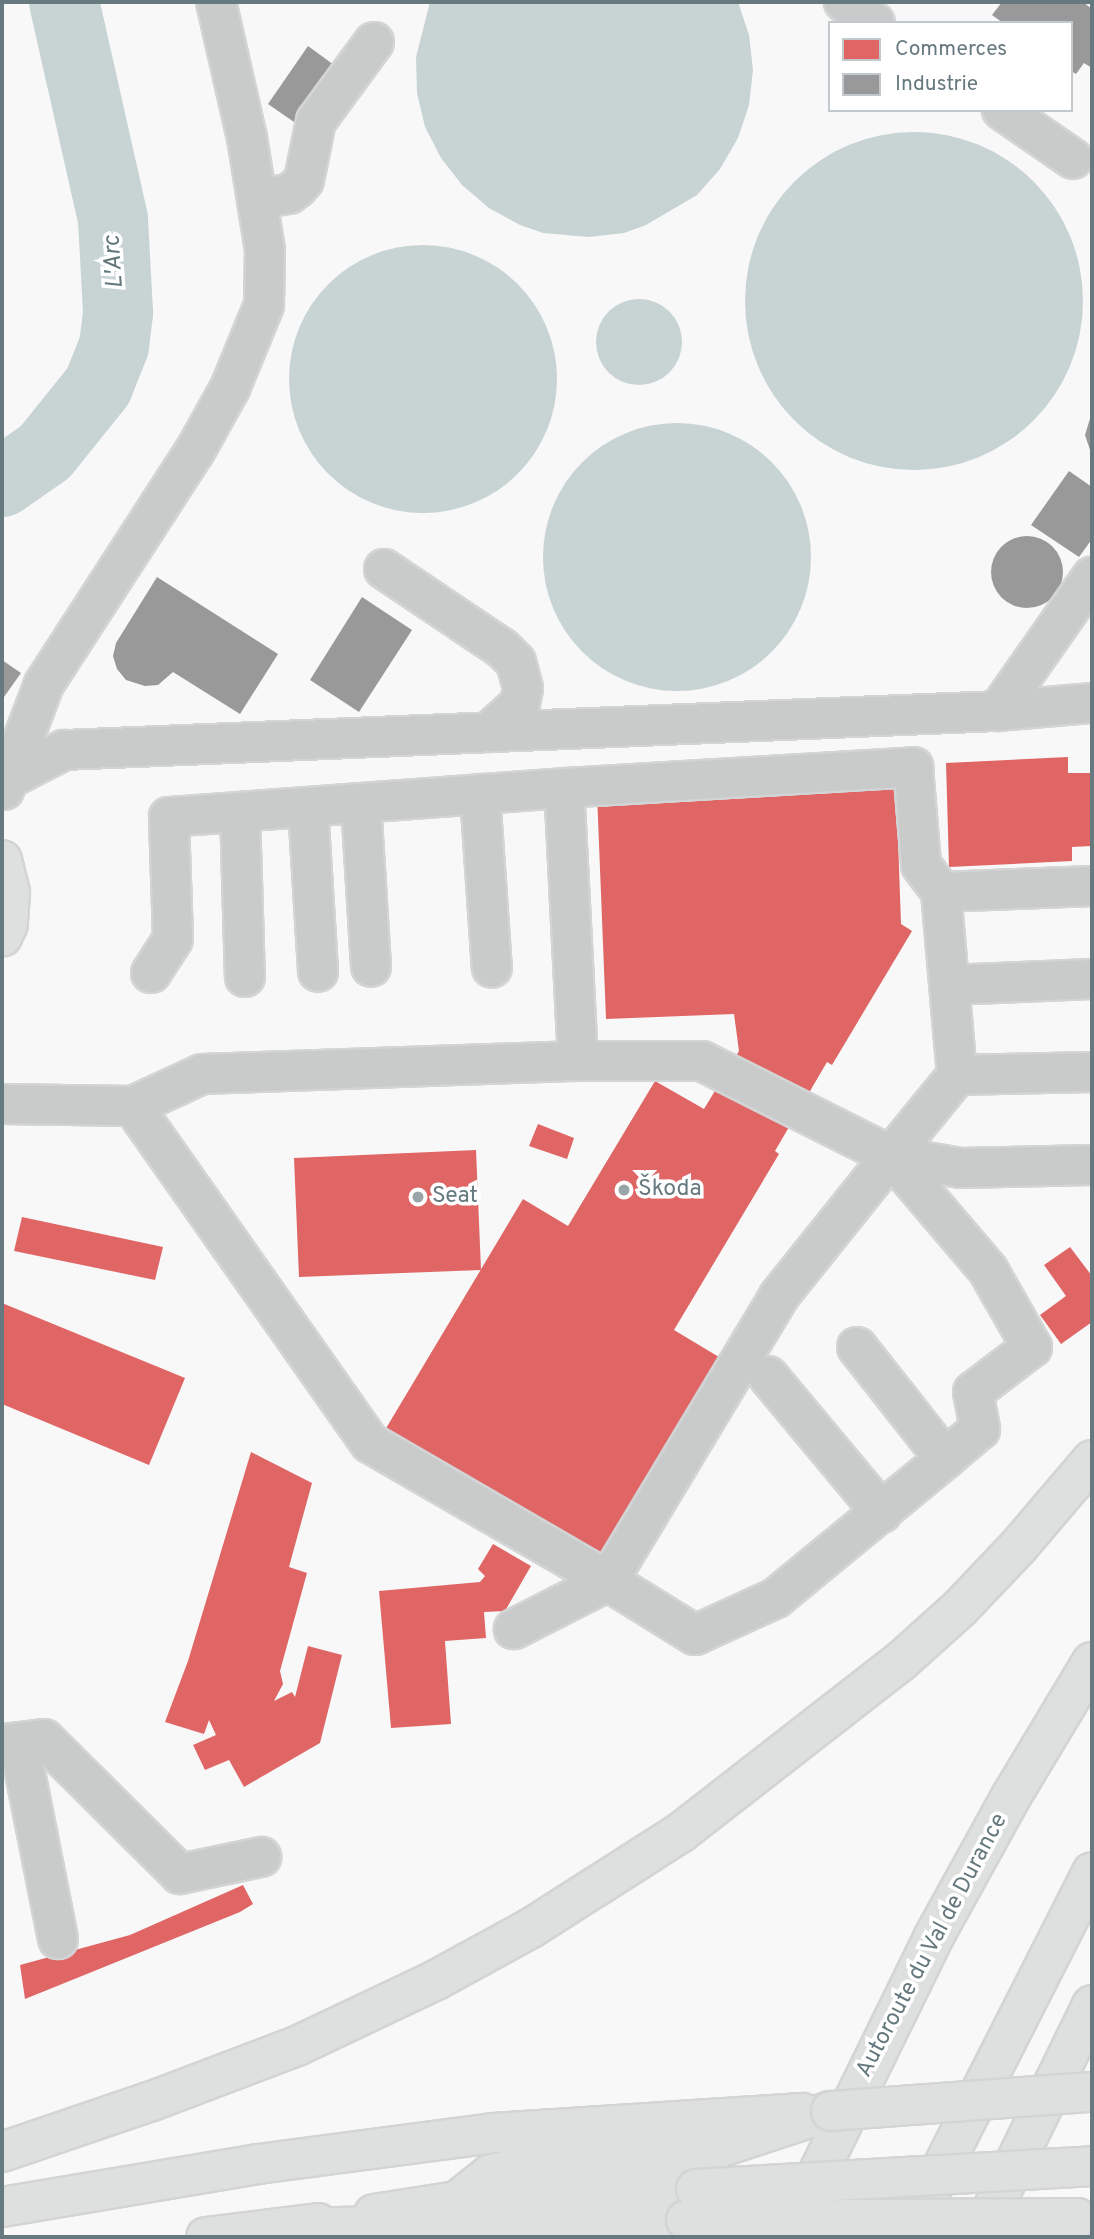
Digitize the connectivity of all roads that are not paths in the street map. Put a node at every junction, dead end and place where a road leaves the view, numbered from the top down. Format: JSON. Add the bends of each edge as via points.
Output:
{"nodes":[{"id":1,"x":216,"y":2,"type":"edge"},
{"id":2,"x":844,"y":2,"type":"edge"},
{"id":3,"x":872,"y":21,"type":"edge"},
{"id":4,"x":374,"y":42,"type":"dead end"},
{"id":5,"x":1005,"y":112,"type":"edge"},
{"id":6,"x":1073,"y":159,"type":"dead end"},
{"id":7,"x":257,"y":199,"type":"junction"},
{"id":8,"x":384,"y":569,"type":"dead end"},
{"id":9,"x":1092,"y":577,"type":"edge"},
{"id":10,"x":1092,"y":702,"type":"edge"},
{"id":11,"x":998,"y":710,"type":"junction"},
{"id":12,"x":489,"y":732,"type":"junction"},
{"id":13,"x":4,"y":785,"type":"edge"},
{"id":14,"x":564,"y":788,"type":"junction"},
{"id":15,"x":480,"y":794,"type":"junction"},
{"id":16,"x":361,"y":803,"type":"junction"},
{"id":17,"x":309,"y":807,"type":"junction"},
{"id":18,"x":240,"y":812,"type":"junction"},
{"id":19,"x":2,"y":860,"type":"edge"},
{"id":20,"x":1092,"y":886,"type":"edge"},
{"id":21,"x":941,"y":892,"type":"junction"},
{"id":22,"x":2,"y":937,"type":"edge"},
{"id":23,"x":371,"y":967,"type":"dead end"},
{"id":24,"x":492,"y":968,"type":"dead end"},
{"id":25,"x":318,"y":972,"type":"dead end"},
{"id":26,"x":150,"y":973,"type":"dead end"},
{"id":27,"x":245,"y":977,"type":"dead end"},
{"id":28,"x":1092,"y":979,"type":"edge"},
{"id":29,"x":949,"y":985,"type":"junction"},
{"id":30,"x":578,"y":1061,"type":"junction"},
{"id":31,"x":1092,"y":1072,"type":"edge"},
{"id":32,"x":957,"y":1075,"type":"junction"},
{"id":33,"x":2,"y":1104,"type":"edge"},
{"id":34,"x":133,"y":1105,"type":"junction"},
{"id":35,"x":891,"y":1156,"type":"junction"},
{"id":36,"x":1092,"y":1165,"type":"edge"},
{"id":37,"x":858,"y":1347,"type":"dead end"},
{"id":38,"x":768,"y":1377,"type":"dead end"},
{"id":39,"x":945,"y":1459,"type":"junction"},
{"id":40,"x":1092,"y":1460,"type":"edge"},
{"id":41,"x":882,"y":1513,"type":"junction"},
{"id":42,"x":608,"y":1581,"type":"junction"},
{"id":43,"x":514,"y":1629,"type":"dead end"},
{"id":44,"x":1092,"y":1662,"type":"edge"},
{"id":45,"x":10,"y":1743,"type":"edge"},
{"id":46,"x":261,"y":1857,"type":"dead end"},
{"id":47,"x":1092,"y":1872,"type":"edge"},
{"id":48,"x":58,"y":1939,"type":"dead end"},
{"id":49,"x":1092,"y":2005,"type":"edge"},
{"id":50,"x":1092,"y":2092,"type":"edge"},
{"id":51,"x":714,"y":2135,"type":"junction"},
{"id":52,"x":2,"y":2152,"type":"edge"},
{"id":53,"x":1092,"y":2166,"type":"edge"},
{"id":54,"x":691,"y":2204,"type":"junction"},
{"id":55,"x":2,"y":2207,"type":"edge"},
{"id":56,"x":1084,"y":2218,"type":"edge"},
{"id":57,"x":444,"y":2221,"type":"edge"},
{"id":58,"x":206,"y":2237,"type":"edge"},
{"id":59,"x":787,"y":2237,"type":"edge"},
{"id":60,"x":907,"y":2237,"type":"edge"},
{"id":61,"x":979,"y":2237,"type":"edge"}],
"edges":[{"from":1,"to":7,"type":"lane"},
{"from":2,"to":3,"type":"lane"},
{"from":4,"to":7,"type":"lane","via":[[316,121],[299,187],[289,194]]},
{"from":5,"to":6,"type":"lane"},
{"from":7,"to":13,"type":"lane","via":[[266,273],[264,305],[251,343],[195,451],[44,684]]},
{"from":8,"to":12,"type":"lane","via":[[516,662],[523,688],[520,704]]},
{"from":9,"to":11,"type":"lane"},
{"from":10,"to":11,"type":"lane"},
{"from":11,"to":12,"type":"lane"},
{"from":12,"to":13,"type":"lane","via":[[64,750]]},
{"from":14,"to":15,"type":"lane"},
{"from":14,"to":21,"type":"lane","via":[[913,767],[921,865]]},
{"from":14,"to":30,"type":"lane"},
{"from":15,"to":16,"type":"lane"},
{"from":15,"to":24,"type":"lane"},
{"from":16,"to":17,"type":"lane"},
{"from":16,"to":23,"type":"lane"},
{"from":17,"to":18,"type":"lane"},
{"from":17,"to":25,"type":"lane"},
{"from":18,"to":26,"type":"lane","via":[[169,817],[173,939]]},
{"from":18,"to":27,"type":"lane"},
{"from":19,"to":22,"type":"main road","via":[[10,893],[8,924]]},
{"from":20,"to":21,"type":"lane"},
{"from":21,"to":29,"type":"lane"},
{"from":28,"to":29,"type":"lane"},
{"from":29,"to":32,"type":"lane"},
{"from":30,"to":34,"type":"lane","via":[[202,1074]]},
{"from":30,"to":35,"type":"lane","via":[[702,1061]]},
{"from":31,"to":32,"type":"lane"},
{"from":32,"to":35,"type":"lane"},
{"from":33,"to":34,"type":"lane"},
{"from":34,"to":42,"type":"lane","via":[[370,1443]]},
{"from":35,"to":36,"type":"lane","via":[[961,1168]]},
{"from":35,"to":39,"type":"lane","via":[[988,1270],[1032,1346],[973,1392],[980,1429]]},
{"from":35,"to":42,"type":"lane","via":[[779,1296]]},
{"from":37,"to":39,"type":"lane"},
{"from":38,"to":41,"type":"lane"},
{"from":39,"to":41,"type":"lane"},
{"from":40,"to":52,"type":"main road","via":[[1008,1558],[901,1662],[680,1833],[531,1928],[436,1980],[297,2046]]},
{"from":41,"to":42,"type":"lane","via":[[776,1598],[695,1635]]},
{"from":42,"to":43,"type":"lane"},
{"from":44,"to":59,"type":"main road","name":"Autoroute du Val de Durance","via":[[933,1938]]},
{"from":45,"to":46,"type":"lane","via":[[44,1740],[180,1874]]},
{"from":45,"to":48,"type":"lane"},
{"from":47,"to":60,"type":"main road"},
{"from":49,"to":61,"type":"main road"},
{"from":50,"to":51,"type":"main road","bridge":true,"via":[[831,2111]]},
{"from":51,"to":55,"type":"main road","via":[[493,2133],[258,2164]]},
{"from":51,"to":57,"type":"main road","via":[[545,2161],[491,2174]]},
{"from":53,"to":54,"type":"main road","bridge":true},
{"from":54,"to":56,"type":"main road","bridge":true},
{"from":54,"to":57,"type":"main road"},
{"from":57,"to":58,"type":"main road","via":[[285,2228]]}]}
